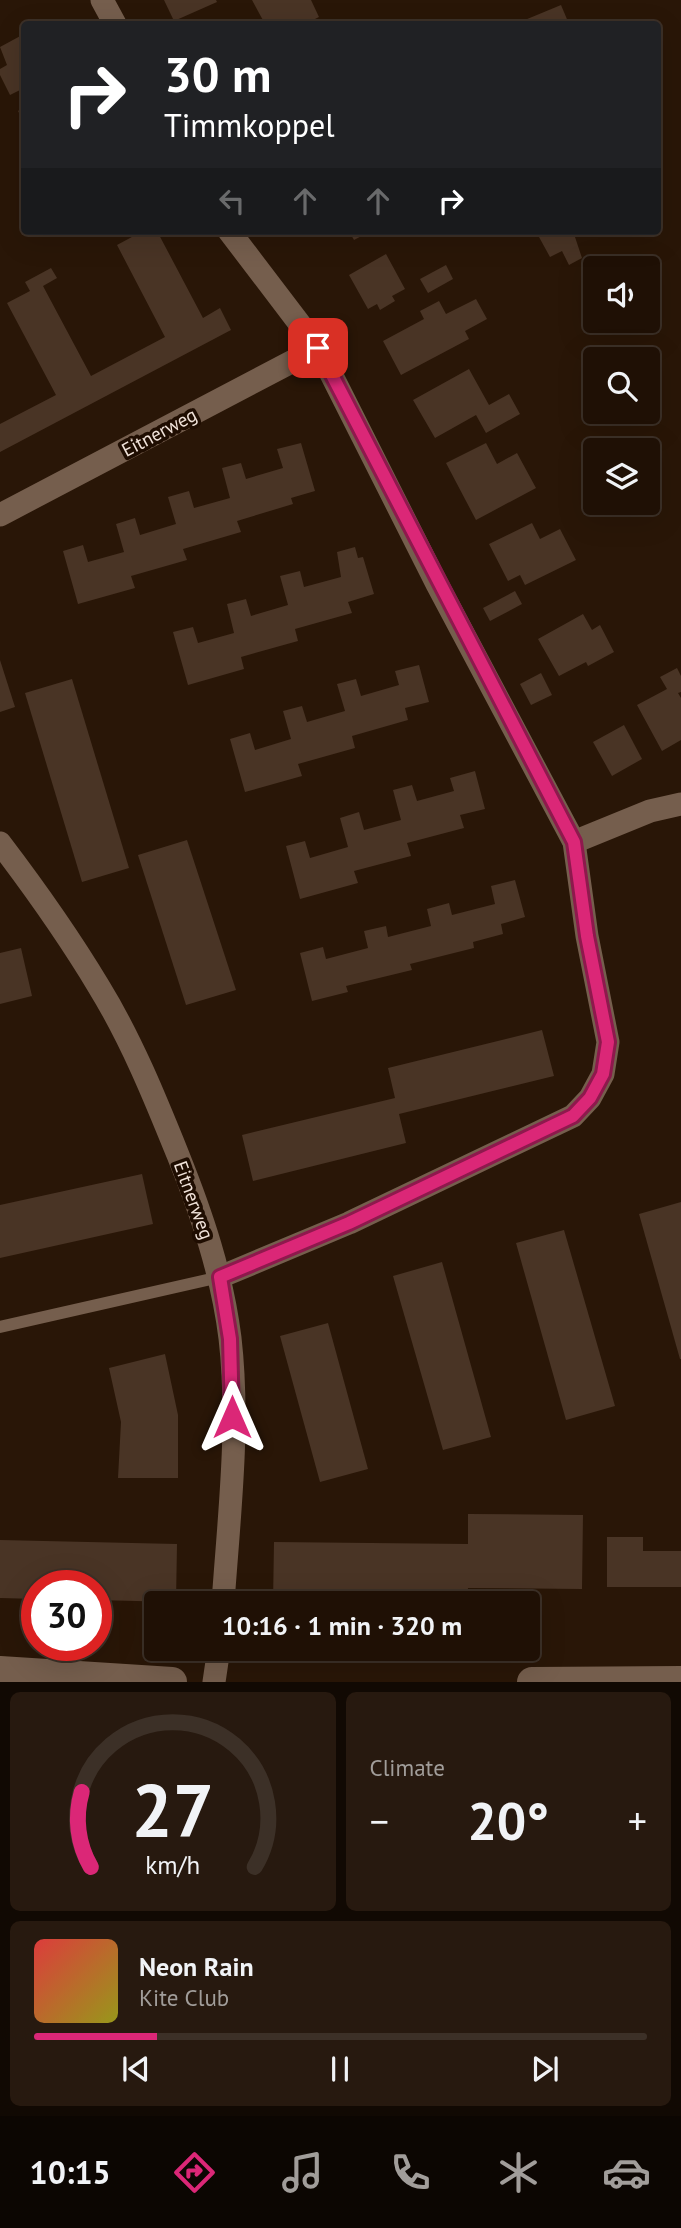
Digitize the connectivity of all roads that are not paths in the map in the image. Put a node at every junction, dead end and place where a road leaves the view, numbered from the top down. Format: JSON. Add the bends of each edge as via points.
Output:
{"nodes":[{"id":1,"x":102,"y":0,"type":"edge"},
{"id":2,"x":113,"y":21,"type":"edge"},
{"id":3,"x":232,"y":235,"type":"edge"},
{"id":4,"x":318,"y":348,"type":"junction"},
{"id":5,"x":0,"y":515,"type":"edge"},
{"id":6,"x":681,"y":804,"type":"edge"},
{"id":7,"x":0,"y":842,"type":"edge"},
{"id":8,"x":574,"y":842,"type":"junction"},
{"id":9,"x":220,"y":1277,"type":"junction"},
{"id":10,"x":0,"y":1327,"type":"edge"},
{"id":11,"x":224,"y":1591,"type":"edge"},
{"id":12,"x":217,"y":1661,"type":"edge"},
{"id":13,"x":0,"y":1671,"type":"edge"},
{"id":14,"x":681,"y":1681,"type":"edge"},
{"id":15,"x":172,"y":1682,"type":"edge"},
{"id":16,"x":214,"y":1682,"type":"edge"},
{"id":17,"x":532,"y":1682,"type":"edge"}],
"edges":[{"from":1,"to":2,"type":"street"},
{"from":3,"to":4,"type":"street"},
{"from":4,"to":5,"type":"street","name":"Eitnerweg"},
{"from":4,"to":8,"type":"street"},
{"from":6,"to":8,"type":"street","via":[[650,811]]},
{"from":7,"to":9,"type":"street","name":"Eitnerweg","via":[[100,988],[157,1103],[204,1220]]},
{"from":8,"to":9,"type":"street","via":[[608,1042],[603,1074],[590,1098],[573,1116],[467,1168]]},
{"from":9,"to":10,"type":"lane"},
{"from":9,"to":11,"type":"street","name":"Eitnerweg","via":[[233,1393]]},
{"from":12,"to":16,"type":"street"},
{"from":13,"to":15,"type":"street"},
{"from":14,"to":17,"type":"street"}]}
